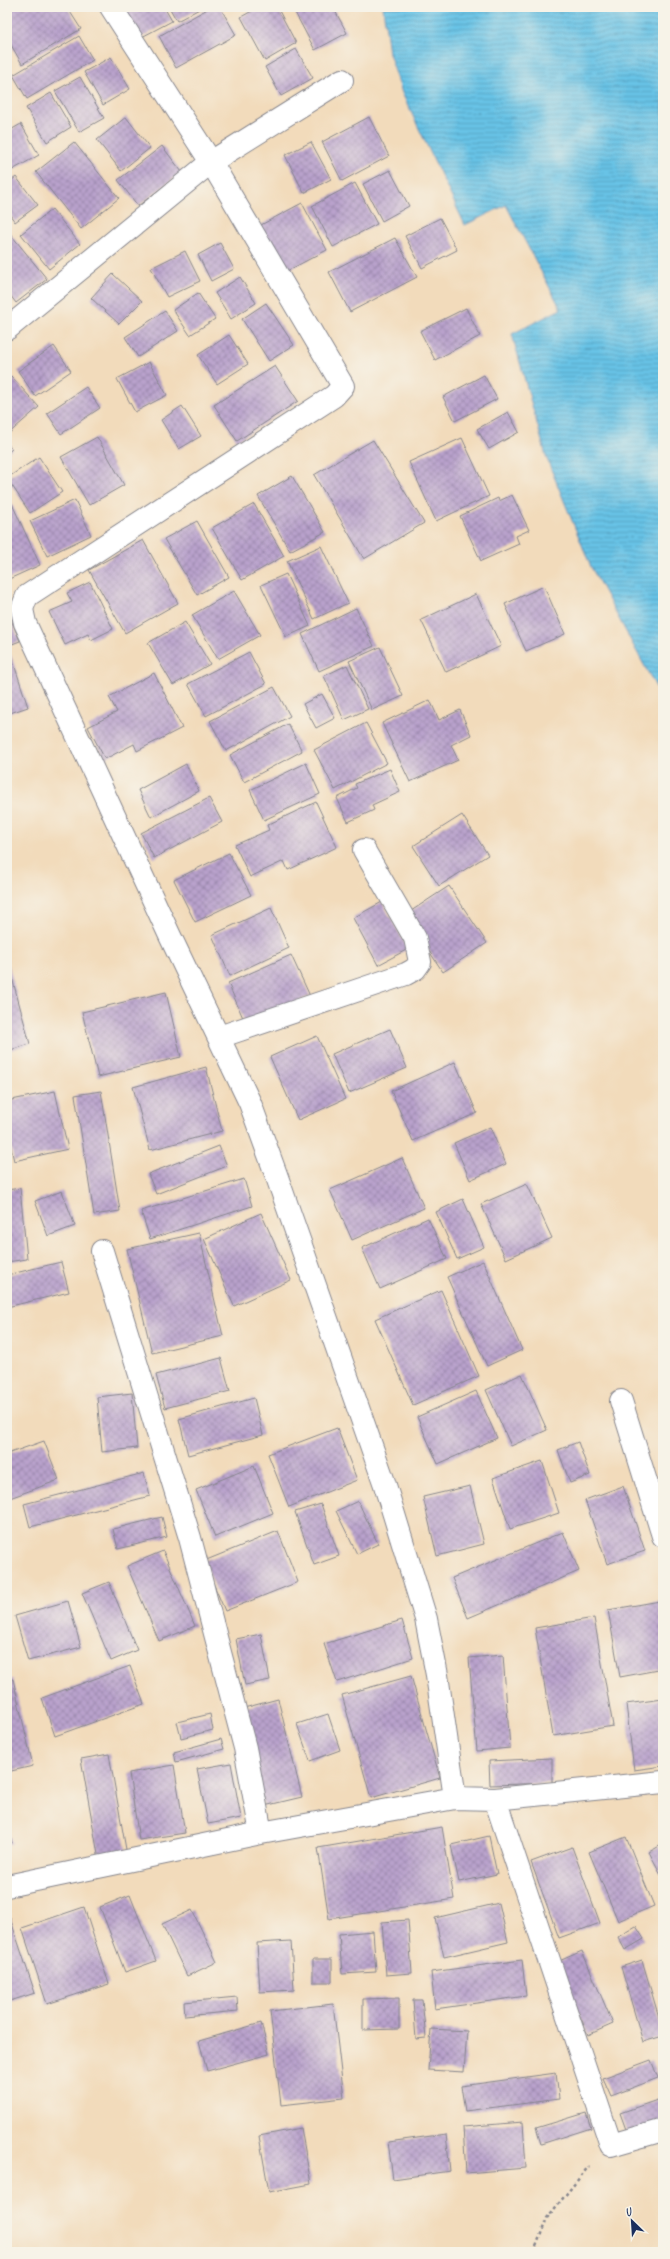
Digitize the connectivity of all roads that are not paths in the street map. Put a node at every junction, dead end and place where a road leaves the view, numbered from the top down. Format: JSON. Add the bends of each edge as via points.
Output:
{"nodes":[{"id":1,"x":111,"y":7,"type":"edge"},
{"id":2,"x":342,"y":80,"type":"dead end"},
{"id":3,"x":211,"y":162,"type":"junction"},
{"id":4,"x":7,"y":329,"type":"edge"},
{"id":5,"x":364,"y":850,"type":"dead end"},
{"id":6,"x":219,"y":1038,"type":"junction"},
{"id":7,"x":102,"y":1251,"type":"dead end"},
{"id":8,"x":621,"y":1401,"type":"dead end"},
{"id":9,"x":663,"y":1536,"type":"edge"},
{"id":10,"x":663,"y":1782,"type":"edge"},
{"id":11,"x":455,"y":1798,"type":"junction"},
{"id":12,"x":495,"y":1799,"type":"junction"},
{"id":13,"x":261,"y":1833,"type":"junction"},
{"id":14,"x":7,"y":1886,"type":"edge"},
{"id":15,"x":663,"y":2130,"type":"edge"}],
"edges":[{"from":1,"to":3,"type":"street"},
{"from":2,"to":3,"type":"street"},
{"from":3,"to":4,"type":"street"},
{"from":3,"to":6,"type":"street","via":[[343,386],[334,396],[27,596],[22,609],[32,637]]},
{"from":5,"to":6,"type":"street","via":[[415,938],[420,962],[415,969]]},
{"from":6,"to":11,"type":"street","via":[[250,1103],[277,1177],[407,1555],[426,1619]]},
{"from":7,"to":13,"type":"street","via":[[190,1538],[244,1748]]},
{"from":8,"to":9,"type":"street"},
{"from":10,"to":12,"type":"street"},
{"from":11,"to":12,"type":"street"},
{"from":11,"to":13,"type":"street"},
{"from":12,"to":15,"type":"street","via":[[611,2145]]},
{"from":13,"to":14,"type":"street"}]}
